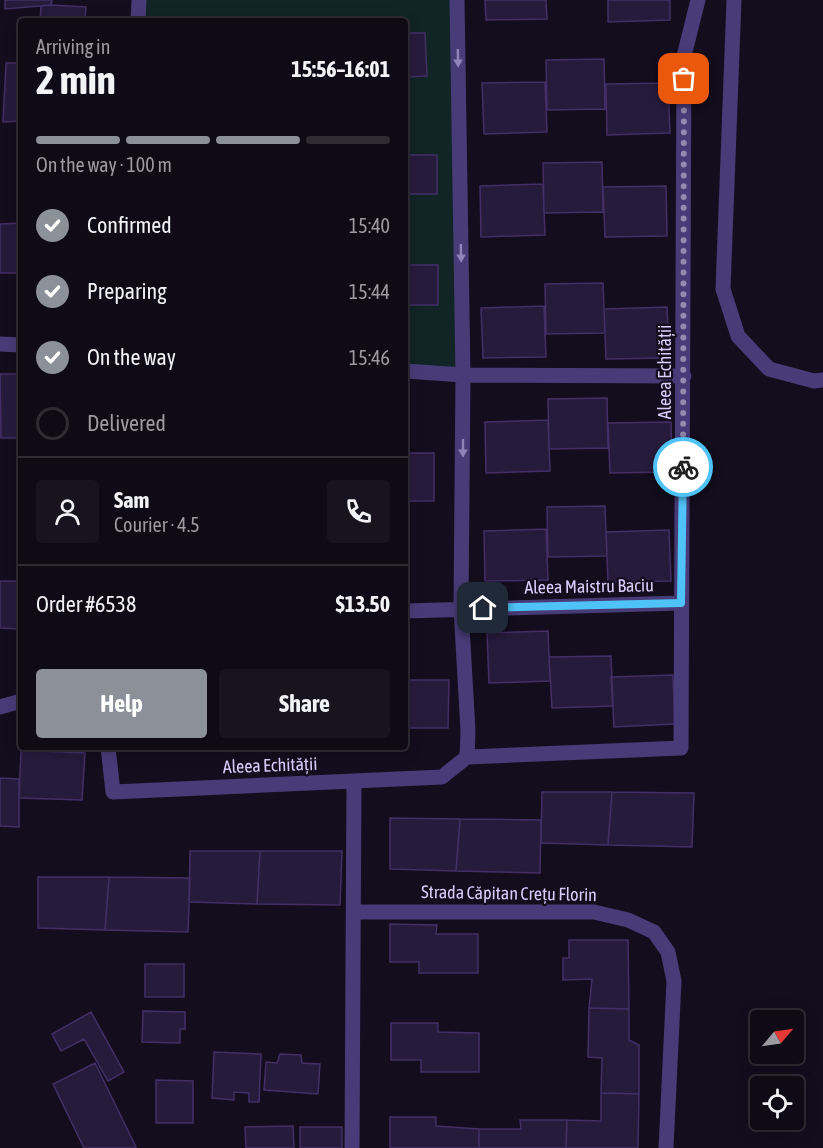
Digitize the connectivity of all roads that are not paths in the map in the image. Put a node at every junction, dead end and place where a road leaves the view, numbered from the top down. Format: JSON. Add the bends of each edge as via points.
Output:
{"nodes":[{"id":1,"x":139,"y":0,"type":"edge"},
{"id":2,"x":457,"y":0,"type":"edge"},
{"id":3,"x":698,"y":0,"type":"edge"},
{"id":4,"x":734,"y":0,"type":"edge"},
{"id":5,"x":138,"y":18,"type":"edge"},
{"id":6,"x":0,"y":345,"type":"edge"},
{"id":7,"x":18,"y":345,"type":"edge"},
{"id":8,"x":408,"y":371,"type":"edge"},
{"id":9,"x":463,"y":375,"type":"junction"},
{"id":10,"x":684,"y":376,"type":"junction"},
{"id":11,"x":823,"y":380,"type":"edge"},
{"id":12,"x":681,"y":603,"type":"junction"},
{"id":13,"x":461,"y":608,"type":"junction"},
{"id":14,"x":408,"y":610,"type":"edge"},
{"id":15,"x":18,"y":702,"type":"edge"},
{"id":16,"x":0,"y":707,"type":"edge"},
{"id":17,"x":108,"y":750,"type":"edge"},
{"id":18,"x":467,"y":757,"type":"junction"},
{"id":19,"x":354,"y":782,"type":"junction"},
{"id":20,"x":354,"y":912,"type":"junction"},
{"id":21,"x":352,"y":1148,"type":"edge"},
{"id":22,"x":666,"y":1148,"type":"edge"}],
"edges":[{"from":1,"to":5,"type":"street"},
{"from":2,"to":9,"type":"street","one_way":true},
{"from":3,"to":10,"type":"street","name":"Aleea Echității","via":[[684,56]]},
{"from":4,"to":11,"type":"street","via":[[723,289],[738,336],[769,369]]},
{"from":6,"to":7,"type":"street"},
{"from":8,"to":9,"type":"street"},
{"from":9,"to":10,"type":"street"},
{"from":9,"to":13,"type":"street","one_way":true},
{"from":10,"to":12,"type":"street","name":"Aleea Echității"},
{"from":12,"to":13,"type":"street","name":"Aleea Maistru Baciu"},
{"from":12,"to":18,"type":"street","name":"Aleea Echității","via":[[681,748]]},
{"from":13,"to":14,"type":"street","name":"Aleea Maistru Baciu"},
{"from":13,"to":18,"type":"street"},
{"from":15,"to":16,"type":"street"},
{"from":17,"to":19,"type":"street","name":"Aleea Echității","via":[[113,792]]},
{"from":18,"to":19,"type":"street","name":"Aleea Echității","via":[[442,777]]},
{"from":19,"to":20,"type":"street"},
{"from":20,"to":21,"type":"street"},
{"from":20,"to":22,"type":"street","name":"Strada Căpitan Crețu Florin","via":[[594,912],[628,920],[654,932],[668,952],[674,981]]}]}
